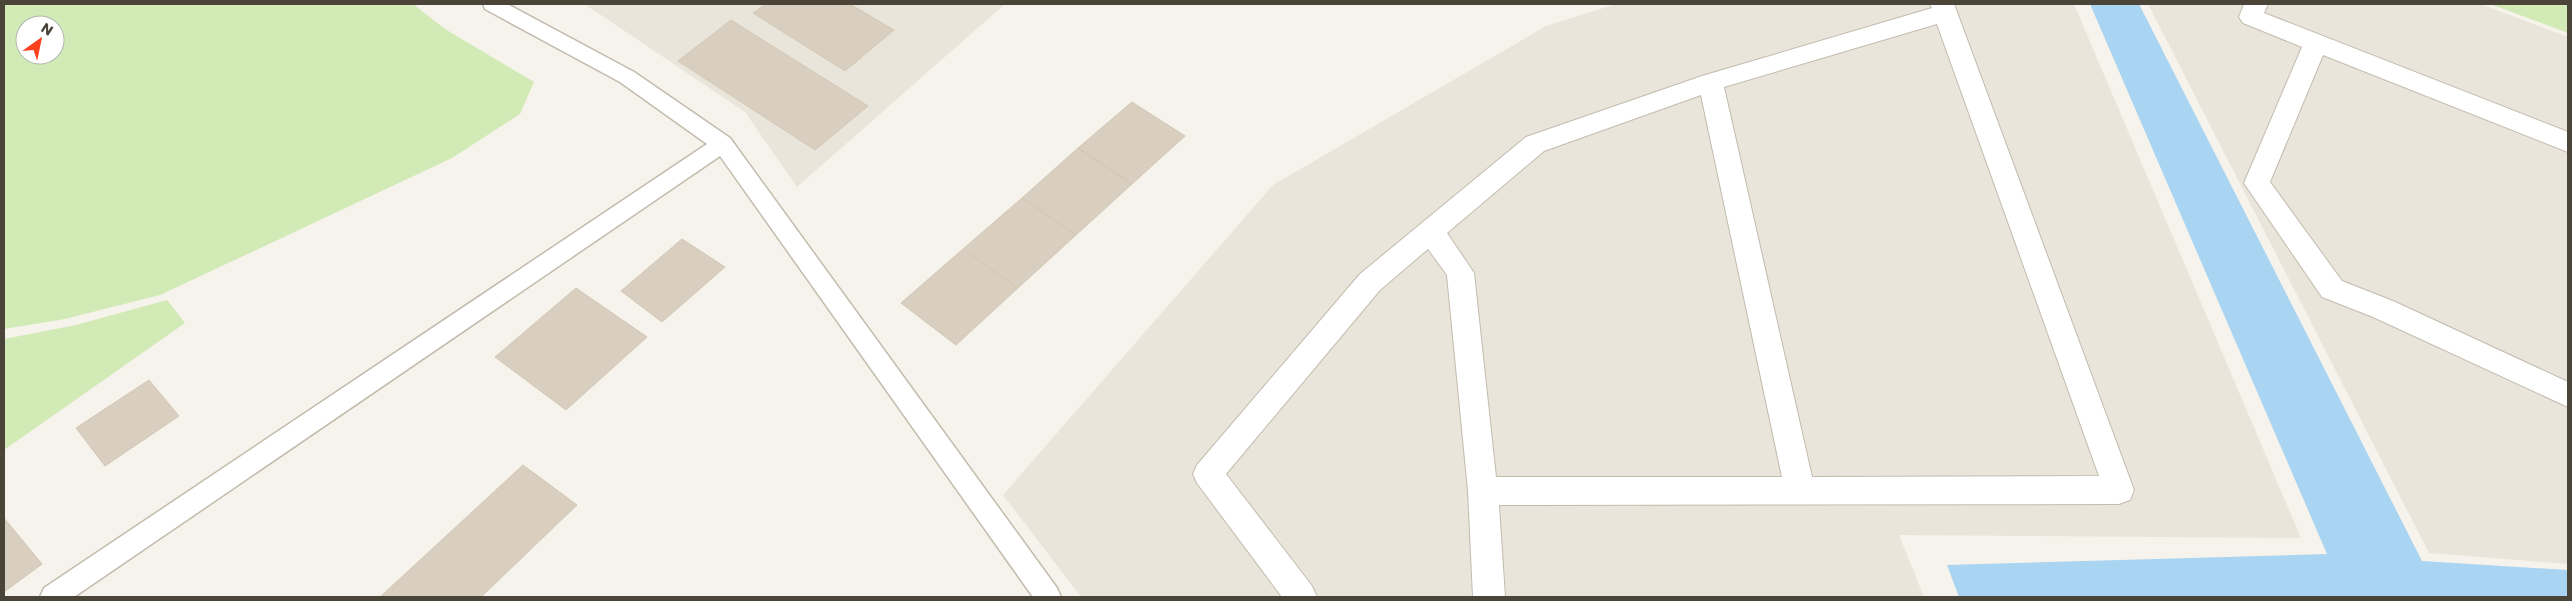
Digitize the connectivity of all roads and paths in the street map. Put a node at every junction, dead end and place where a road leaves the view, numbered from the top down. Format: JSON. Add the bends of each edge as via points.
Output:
{"nodes":[{"id":1,"x":492,"y":4,"type":"edge"},
{"id":2,"x":2256,"y":4,"type":"edge"},
{"id":3,"x":1943,"y":8,"type":"edge"},
{"id":4,"x":2316,"y":42,"type":"junction"},
{"id":5,"x":1711,"y":82,"type":"junction"},
{"id":6,"x":2568,"y":142,"type":"edge"},
{"id":7,"x":723,"y":144,"type":"junction"},
{"id":8,"x":1430,"y":230,"type":"junction"},
{"id":9,"x":2568,"y":395,"type":"edge"},
{"id":10,"x":1800,"y":490,"type":"junction"},
{"id":11,"x":1483,"y":491,"type":"junction"},
{"id":12,"x":53,"y":597,"type":"edge"},
{"id":13,"x":1048,"y":597,"type":"edge"},
{"id":14,"x":1301,"y":597,"type":"edge"},
{"id":15,"x":1489,"y":597,"type":"edge"}],
"edges":[{"from":1,"to":7,"type":"lane","via":[[627,77]]},
{"from":2,"to":4,"type":"street","via":[[2251,17]]},
{"from":3,"to":5,"type":"street"},
{"from":3,"to":10,"type":"street","via":[[2119,490]]},
{"from":4,"to":6,"type":"street"},
{"from":4,"to":9,"type":"street","via":[[2258,183],[2332,289],[2383,309]]},
{"from":5,"to":8,"type":"street","via":[[1535,144]]},
{"from":5,"to":10,"type":"street"},
{"from":7,"to":12,"type":"lane"},
{"from":7,"to":13,"type":"lane"},
{"from":8,"to":11,"type":"street","via":[[1460,274]]},
{"from":8,"to":14,"type":"street","via":[[1370,282],[1208,474]]},
{"from":10,"to":11,"type":"street"},
{"from":11,"to":15,"type":"street"}]}
